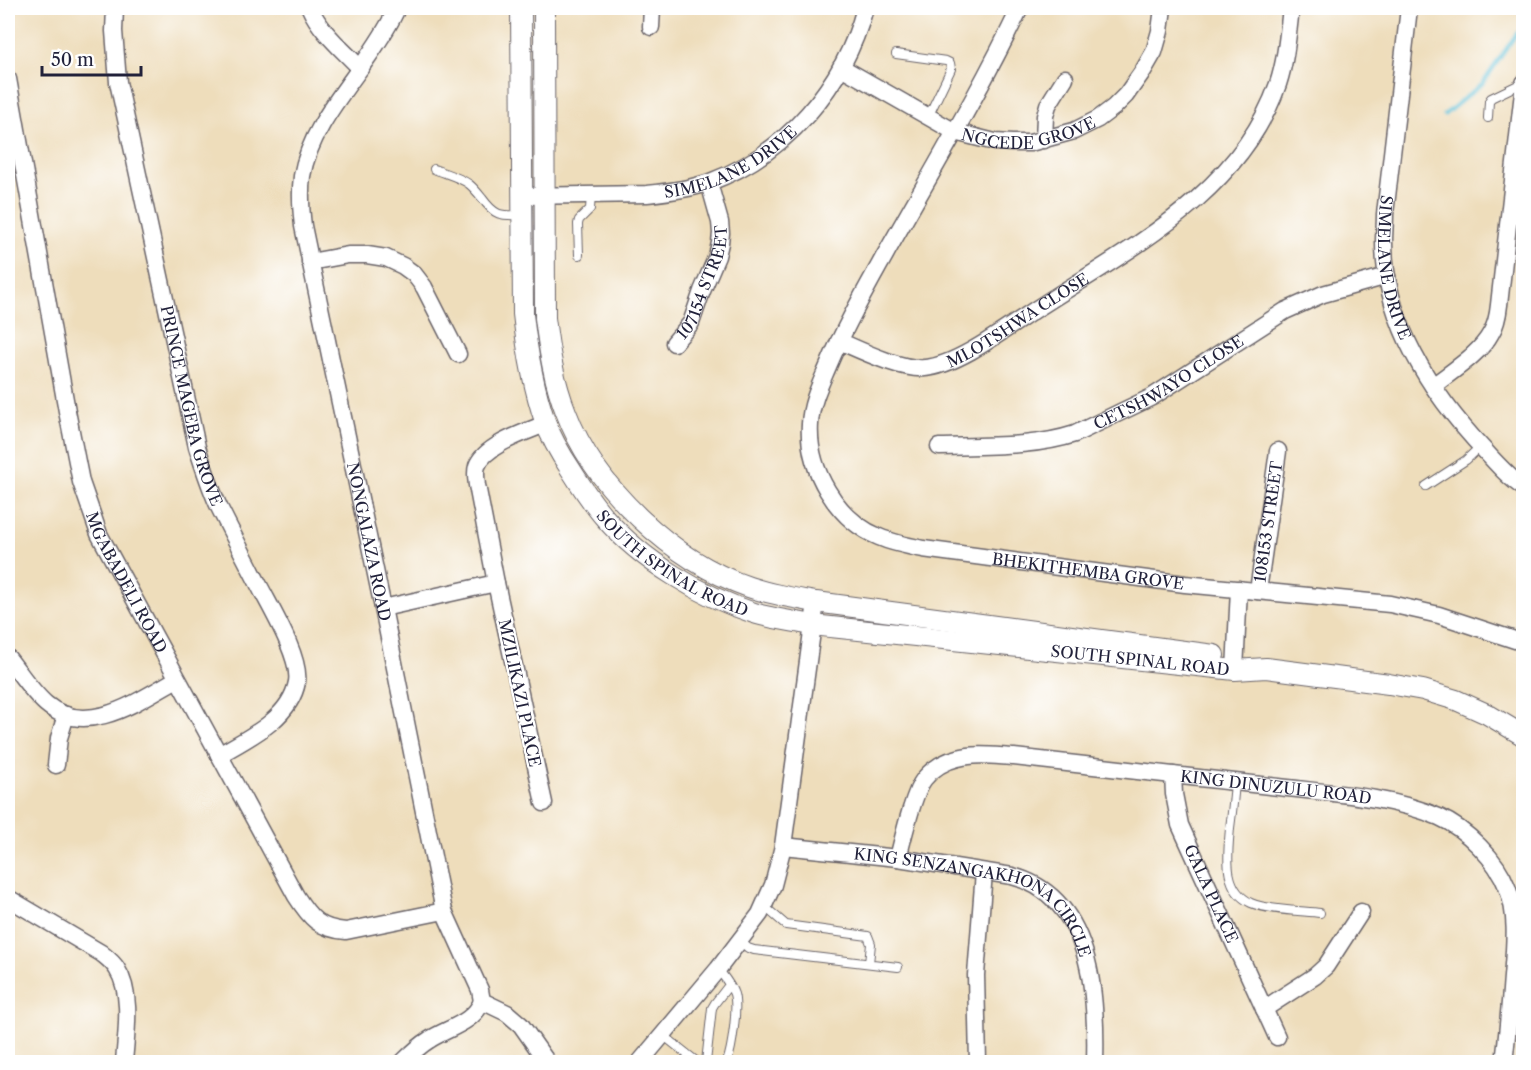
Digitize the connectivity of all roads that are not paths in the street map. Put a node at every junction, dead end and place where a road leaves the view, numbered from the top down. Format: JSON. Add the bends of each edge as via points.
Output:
{"nodes":[{"id":1,"x":115,"y":8,"type":"edge"},
{"id":2,"x":310,"y":8,"type":"edge"},
{"id":3,"x":397,"y":8,"type":"edge"},
{"id":4,"x":521,"y":8,"type":"edge"},
{"id":5,"x":544,"y":8,"type":"edge"},
{"id":6,"x":652,"y":8,"type":"edge"},
{"id":7,"x":865,"y":8,"type":"edge"},
{"id":8,"x":1020,"y":8,"type":"edge"},
{"id":9,"x":1163,"y":8,"type":"edge"},
{"id":10,"x":1291,"y":8,"type":"edge"},
{"id":11,"x":1409,"y":8,"type":"edge"},
{"id":12,"x":651,"y":27,"type":"dead end"},
{"id":13,"x":897,"y":54,"type":"dead end"},
{"id":14,"x":841,"y":67,"type":"junction"},
{"id":15,"x":360,"y":68,"type":"junction"},
{"id":16,"x":1065,"y":78,"type":"dead end"},
{"id":17,"x":8,"y":79,"type":"edge"},
{"id":18,"x":1524,"y":82,"type":"edge"},
{"id":19,"x":1522,"y":110,"type":"edge"},
{"id":20,"x":928,"y":117,"type":"junction"},
{"id":21,"x":1488,"y":117,"type":"dead end"},
{"id":22,"x":955,"y":132,"type":"junction"},
{"id":23,"x":1044,"y":140,"type":"junction"},
{"id":24,"x":434,"y":169,"type":"dead end"},
{"id":25,"x":709,"y":183,"type":"junction"},
{"id":26,"x":544,"y":195,"type":"junction"},
{"id":27,"x":591,"y":195,"type":"junction"},
{"id":28,"x":522,"y":206,"type":"junction"},
{"id":29,"x":579,"y":255,"type":"dead end"},
{"id":30,"x":310,"y":262,"type":"junction"},
{"id":31,"x":1387,"y":276,"type":"junction"},
{"id":32,"x":839,"y":341,"type":"junction"},
{"id":33,"x":674,"y":343,"type":"dead end"},
{"id":34,"x":458,"y":354,"type":"dead end"},
{"id":35,"x":1433,"y":386,"type":"junction"},
{"id":36,"x":545,"y":424,"type":"junction"},
{"id":37,"x":1481,"y":446,"type":"junction"},
{"id":38,"x":939,"y":447,"type":"dead end"},
{"id":39,"x":1278,"y":451,"type":"dead end"},
{"id":40,"x":1426,"y":486,"type":"dead end"},
{"id":41,"x":1524,"y":488,"type":"edge"},
{"id":42,"x":496,"y":583,"type":"junction"},
{"id":43,"x":1239,"y":590,"type":"junction"},
{"id":44,"x":1258,"y":591,"type":"junction"},
{"id":45,"x":816,"y":602,"type":"junction"},
{"id":46,"x":383,"y":608,"type":"junction"},
{"id":47,"x":812,"y":625,"type":"junction"},
{"id":48,"x":1524,"y":643,"type":"edge"},
{"id":49,"x":8,"y":657,"type":"edge"},
{"id":50,"x":1235,"y":664,"type":"junction"},
{"id":51,"x":177,"y":679,"type":"junction"},
{"id":52,"x":66,"y":715,"type":"junction"},
{"id":53,"x":1524,"y":736,"type":"edge"},
{"id":54,"x":219,"y":755,"type":"junction"},
{"id":55,"x":56,"y":765,"type":"dead end"},
{"id":56,"x":1173,"y":775,"type":"junction"},
{"id":57,"x":1235,"y":782,"type":"junction"},
{"id":58,"x":544,"y":803,"type":"dead end"},
{"id":59,"x":783,"y":846,"type":"junction"},
{"id":60,"x":898,"y":858,"type":"junction"},
{"id":61,"x":984,"y":872,"type":"junction"},
{"id":62,"x":8,"y":897,"type":"edge"},
{"id":63,"x":764,"y":906,"type":"junction"},
{"id":64,"x":444,"y":911,"type":"junction"},
{"id":65,"x":1361,"y":912,"type":"dead end"},
{"id":66,"x":1320,"y":913,"type":"dead end"},
{"id":67,"x":740,"y":941,"type":"junction"},
{"id":68,"x":868,"y":963,"type":"junction"},
{"id":69,"x":898,"y":967,"type":"dead end"},
{"id":70,"x":718,"y":969,"type":"junction"},
{"id":71,"x":729,"y":985,"type":"junction"},
{"id":72,"x":482,"y":1001,"type":"junction"},
{"id":73,"x":1264,"y":1009,"type":"junction"},
{"id":74,"x":663,"y":1035,"type":"junction"},
{"id":75,"x":1277,"y":1037,"type":"dead end"},
{"id":76,"x":124,"y":1062,"type":"edge"},
{"id":77,"x":403,"y":1062,"type":"edge"},
{"id":78,"x":547,"y":1062,"type":"edge"},
{"id":79,"x":640,"y":1062,"type":"edge"},
{"id":80,"x":697,"y":1062,"type":"edge"},
{"id":81,"x":706,"y":1062,"type":"edge"},
{"id":82,"x":727,"y":1062,"type":"edge"},
{"id":83,"x":978,"y":1062,"type":"edge"},
{"id":84,"x":1095,"y":1062,"type":"edge"},
{"id":85,"x":1504,"y":1062,"type":"edge"}],
"edges":[{"from":1,"to":54,"type":"street","name":"PRINCE MAGEBA GROVE","via":[[118,82],[197,447],[218,505],[278,621],[297,669],[297,681],[286,707],[259,731]]},
{"from":2,"to":15,"type":"street"},
{"from":3,"to":15,"type":"street","name":"NONGALAZA ROAD"},
{"from":4,"to":28,"type":"street","name":"SOUTH SPINAL ROAD"},
{"from":5,"to":26,"type":"street","name":"SOUTH SPINAL ROAD"},
{"from":6,"to":12,"type":"street"},
{"from":7,"to":14,"type":"street","name":"SIMELANE DRIVE"},
{"from":8,"to":22,"type":"street"},
{"from":9,"to":23,"type":"street","name":"NGCEDE GROVE","via":[[1154,52],[1126,95],[1098,119]]},
{"from":10,"to":32,"type":"street","name":"MLOTSHWA CLOSE","via":[[1283,63],[1266,110],[1236,160],[1188,208],[978,347],[938,366],[911,367]]},
{"from":11,"to":31,"type":"street","name":"SIMELANE DRIVE","via":[[1385,214]]},
{"from":13,"to":20,"type":"lane","via":[[950,63],[951,69]]},
{"from":14,"to":20,"type":"street","name":"NGCEDE GROVE"},
{"from":14,"to":25,"type":"street","name":"SIMELANE DRIVE","via":[[810,112],[779,143]]},
{"from":15,"to":30,"type":"street","name":"NONGALAZA ROAD","via":[[320,128],[302,176],[301,209]]},
{"from":16,"to":23,"type":"street","via":[[1048,105]]},
{"from":17,"to":51,"type":"street","name":"MGABADELI ROAD","via":[[81,482],[99,534]]},
{"from":18,"to":19,"type":"street"},
{"from":18,"to":21,"type":"lane","via":[[1491,98]]},
{"from":19,"to":35,"type":"street","via":[[1496,320],[1480,349]]},
{"from":20,"to":22,"type":"street","name":"NGCEDE GROVE"},
{"from":22,"to":23,"type":"street","name":"NGCEDE GROVE","via":[[995,142]]},
{"from":22,"to":32,"type":"street"},
{"from":24,"to":28,"type":"lane","via":[[468,183],[497,214],[507,216]]},
{"from":25,"to":27,"type":"street","name":"SIMELANE DRIVE","via":[[647,194]]},
{"from":25,"to":33,"type":"street","name":"107154 STREET","via":[[720,222],[720,243],[691,323]]},
{"from":26,"to":27,"type":"street","name":"SIMELANE DRIVE"},
{"from":26,"to":28,"type":"street","name":"SIMELANE DRIVE"},
{"from":26,"to":45,"type":"street","name":"SOUTH SPINAL ROAD","via":[[545,318],[549,347],[566,413],[586,453],[627,506],[684,554],[716,574],[749,587]]},
{"from":27,"to":29,"type":"lane","via":[[590,209],[578,224]]},
{"from":28,"to":36,"type":"street","name":"SOUTH SPINAL ROAD","via":[[523,314]]},
{"from":30,"to":34,"type":"street","via":[[367,255],[403,266],[424,287]]},
{"from":30,"to":46,"type":"street","name":"NONGALAZA ROAD"},
{"from":31,"to":35,"type":"street","name":"SIMELANE DRIVE","via":[[1406,339]]},
{"from":31,"to":38,"type":"street","name":"CETSHWAYO CLOSE","via":[[1323,294],[1285,311],[1152,397],[1062,439]]},
{"from":32,"to":43,"type":"street","name":"BHEKITHEMBA GROVE","via":[[817,391],[810,441],[819,474],[830,495],[857,524],[877,537],[923,549]]},
{"from":35,"to":37,"type":"street","name":"SIMELANE DRIVE"},
{"from":36,"to":42,"type":"street","name":"MZILIKAZI PLACE","via":[[488,452],[476,469]]},
{"from":36,"to":47,"type":"street","name":"SOUTH SPINAL ROAD","via":[[605,518],[649,558],[721,601],[756,614]]},
{"from":37,"to":40,"type":"lane"},
{"from":37,"to":41,"type":"street","name":"SIMELANE DRIVE"},
{"from":39,"to":44,"type":"street","name":"108153 STREET"},
{"from":42,"to":46,"type":"street"},
{"from":42,"to":58,"type":"street","name":"MZILIKAZI PLACE"},
{"from":43,"to":44,"type":"street","name":"BHEKITHEMBA GROVE"},
{"from":43,"to":50,"type":"street"},
{"from":44,"to":48,"type":"street","name":"BHEKITHEMBA GROVE","via":[[1390,604],[1439,615]]},
{"from":45,"to":47,"type":"street"},
{"from":45,"to":50,"type":"street","name":"SOUTH SPINAL ROAD"},
{"from":46,"to":64,"type":"street","name":"NONGALAZA ROAD"},
{"from":47,"to":50,"type":"street","name":"SOUTH SPINAL ROAD"},
{"from":47,"to":59,"type":"street"},
{"from":49,"to":52,"type":"street","via":[[46,704]]},
{"from":50,"to":53,"type":"street","name":"SOUTH SPINAL ROAD","via":[[1423,690],[1487,714]]},
{"from":51,"to":52,"type":"street","via":[[106,716]]},
{"from":51,"to":54,"type":"street","name":"MGABADELI ROAD"},
{"from":52,"to":55,"type":"street","via":[[58,738]]},
{"from":54,"to":64,"type":"street","name":"MGABADELI ROAD","via":[[296,896],[322,926],[346,932]]},
{"from":56,"to":57,"type":"street","name":"KING DINUZULU ROAD"},
{"from":56,"to":60,"type":"street","name":"KING DINUZULU ROAD","via":[[1014,757],[958,758],[938,765],[923,780]]},
{"from":56,"to":73,"type":"street","name":"GALA PLACE","via":[[1180,825]]},
{"from":57,"to":66,"type":"lane","via":[[1227,856],[1236,890],[1257,905]]},
{"from":57,"to":85,"type":"street","name":"KING DINUZULU ROAD","via":[[1354,796],[1421,810],[1441,818],[1482,849],[1507,886],[1515,927]]},
{"from":59,"to":60,"type":"street","name":"KING SENZANGAKHONA CIRCLE"},
{"from":59,"to":63,"type":"street"},
{"from":60,"to":61,"type":"street","name":"KING SENZANGAKHONA CIRCLE"},
{"from":61,"to":83,"type":"street","via":[[976,975]]},
{"from":61,"to":84,"type":"street","name":"KING SENZANGAKHONA CIRCLE","via":[[1026,880],[1043,889],[1072,923],[1088,962],[1093,991]]},
{"from":62,"to":76,"type":"street","via":[[101,952],[119,971],[127,1008]]},
{"from":63,"to":67,"type":"street"},
{"from":63,"to":68,"type":"lane","via":[[786,925],[868,936]]},
{"from":64,"to":72,"type":"street","name":"NONGALAZA ROAD"},
{"from":65,"to":73,"type":"street","via":[[1326,966]]},
{"from":67,"to":68,"type":"lane","via":[[754,950]]},
{"from":67,"to":70,"type":"street"},
{"from":68,"to":69,"type":"lane"},
{"from":70,"to":71,"type":"lane"},
{"from":70,"to":74,"type":"street"},
{"from":71,"to":81,"type":"lane","via":[[712,1008]]},
{"from":71,"to":82,"type":"lane","via":[[735,1006]]},
{"from":72,"to":77,"type":"street","via":[[469,1019],[429,1040]]},
{"from":72,"to":78,"type":"street","via":[[521,1025]]},
{"from":73,"to":75,"type":"street","name":"GALA PLACE"},
{"from":74,"to":79,"type":"street"},
{"from":74,"to":80,"type":"lane"}]}
